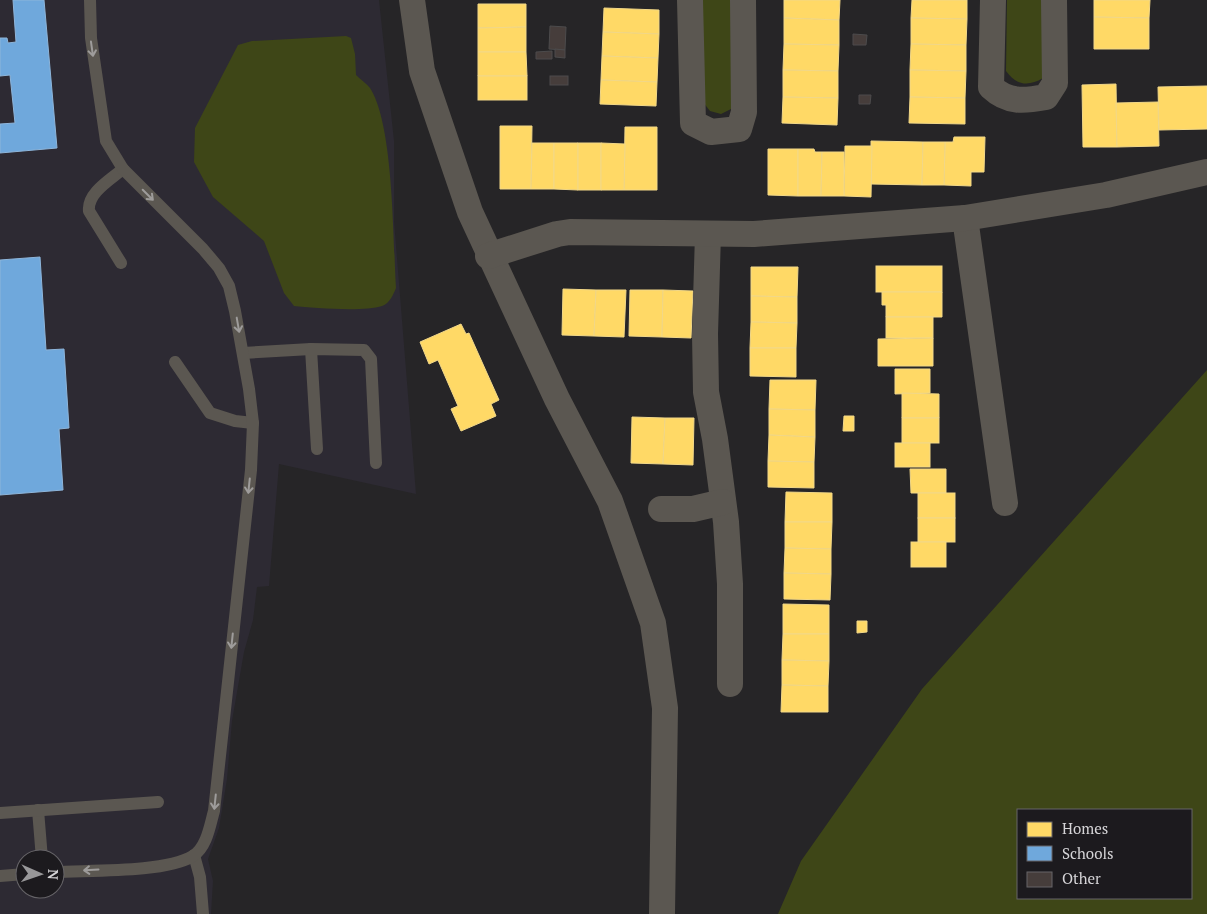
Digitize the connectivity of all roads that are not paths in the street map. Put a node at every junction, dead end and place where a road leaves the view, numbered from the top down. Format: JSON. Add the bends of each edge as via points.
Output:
{"nodes":[{"id":1,"x":90,"y":0,"type":"edge"},
{"id":2,"x":412,"y":0,"type":"edge"},
{"id":3,"x":690,"y":0,"type":"edge"},
{"id":4,"x":743,"y":0,"type":"edge"},
{"id":5,"x":993,"y":0,"type":"edge"},
{"id":6,"x":1054,"y":0,"type":"edge"},
{"id":7,"x":123,"y":169,"type":"junction"},
{"id":8,"x":1207,"y":172,"type":"edge"},
{"id":9,"x":965,"y":218,"type":"junction"},
{"id":10,"x":708,"y":234,"type":"junction"},
{"id":11,"x":488,"y":256,"type":"junction"},
{"id":12,"x":121,"y":263,"type":"dead end"},
{"id":13,"x":311,"y":349,"type":"junction"},
{"id":14,"x":243,"y":354,"type":"junction"},
{"id":15,"x":175,"y":362,"type":"dead end"},
{"id":16,"x":253,"y":423,"type":"junction"},
{"id":17,"x":317,"y":449,"type":"dead end"},
{"id":18,"x":376,"y":463,"type":"dead end"},
{"id":19,"x":723,"y":502,"type":"junction"},
{"id":20,"x":1005,"y":503,"type":"dead end"},
{"id":21,"x":661,"y":509,"type":"dead end"},
{"id":22,"x":730,"y":684,"type":"dead end"},
{"id":23,"x":158,"y":802,"type":"dead end"},
{"id":24,"x":38,"y":810,"type":"junction"},
{"id":25,"x":0,"y":813,"type":"edge"},
{"id":26,"x":41,"y":849,"type":"edge"},
{"id":27,"x":194,"y":855,"type":"junction"},
{"id":28,"x":65,"y":871,"type":"edge"},
{"id":29,"x":15,"y":875,"type":"edge"},
{"id":30,"x":0,"y":876,"type":"edge"},
{"id":31,"x":203,"y":914,"type":"edge"},
{"id":32,"x":662,"y":914,"type":"edge"}],
"edges":[{"from":1,"to":7,"type":"lane","one_way":true,"via":[[91,38],[102,121],[106,141]]},
{"from":2,"to":11,"type":"street","via":[[427,89]]},
{"from":3,"to":4,"type":"street","via":[[693,123],[711,132],[739,129],[744,112]]},
{"from":5,"to":6,"type":"street","via":[[991,87],[1002,97],[1021,102],[1046,98],[1056,83]]},
{"from":7,"to":12,"type":"lane","via":[[93,196],[88,205],[89,212]]},
{"from":7,"to":14,"type":"lane","one_way":true,"via":[[219,268],[233,298]]},
{"from":8,"to":9,"type":"street","via":[[1106,195]]},
{"from":9,"to":10,"type":"street","via":[[786,233]]},
{"from":9,"to":20,"type":"street"},
{"from":10,"to":11,"type":"street","via":[[570,232]]},
{"from":10,"to":19,"type":"street","via":[[706,392]]},
{"from":11,"to":32,"type":"street","via":[[610,501],[653,623],[665,708]]},
{"from":13,"to":14,"type":"lane"},
{"from":13,"to":17,"type":"lane"},
{"from":13,"to":18,"type":"lane","via":[[358,348],[371,359]]},
{"from":14,"to":16,"type":"lane"},
{"from":15,"to":16,"type":"lane","via":[[210,413]]},
{"from":16,"to":27,"type":"lane","one_way":true,"via":[[251,470],[214,811],[203,844]]},
{"from":19,"to":21,"type":"street","via":[[693,508]]},
{"from":19,"to":22,"type":"street","via":[[730,584]]},
{"from":23,"to":24,"type":"lane"},
{"from":24,"to":25,"type":"lane"},
{"from":24,"to":26,"type":"lane"},
{"from":27,"to":28,"type":"lane","one_way":true,"via":[[151,867]]},
{"from":27,"to":31,"type":"lane","via":[[200,876]]},
{"from":29,"to":30,"type":"lane"}]}
